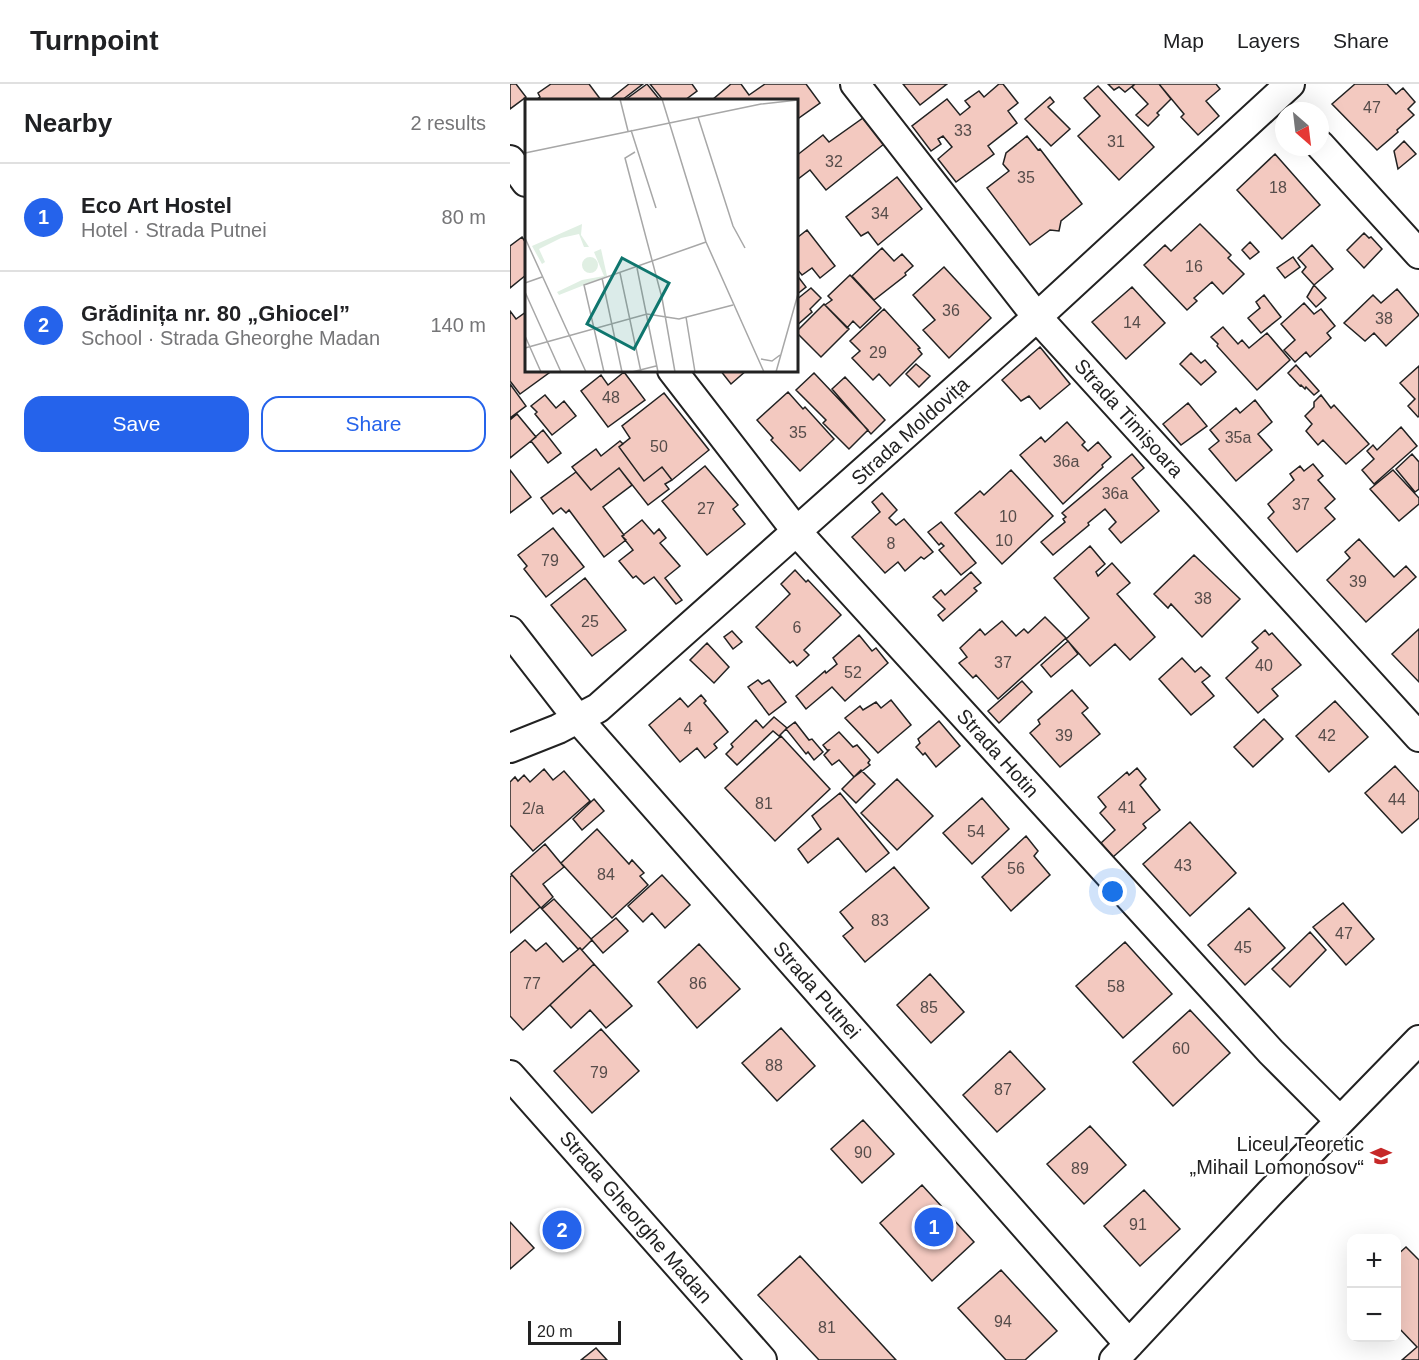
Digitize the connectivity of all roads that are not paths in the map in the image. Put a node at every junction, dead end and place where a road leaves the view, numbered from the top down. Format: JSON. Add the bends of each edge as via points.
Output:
{"nodes":[{"id":1,"x":855,"y":84,"type":"edge"},
{"id":2,"x":1280,"y":94,"type":"edge"},
{"id":3,"x":1329,"y":155,"type":"edge"},
{"id":4,"x":510,"y":160,"type":"edge"},
{"id":5,"x":525,"y":181,"type":"edge"},
{"id":6,"x":1419,"y":255,"type":"edge"},
{"id":7,"x":1037,"y":316,"type":"junction"},
{"id":8,"x":674,"y":372,"type":"edge"},
{"id":9,"x":797,"y":532,"type":"junction"},
{"id":10,"x":510,"y":631,"type":"edge"},
{"id":11,"x":578,"y":719,"type":"junction"},
{"id":12,"x":1419,"y":737,"type":"edge"},
{"id":13,"x":510,"y":748,"type":"edge"},
{"id":14,"x":1419,"y":1041,"type":"edge"},
{"id":15,"x":510,"y":1075,"type":"edge"},
{"id":16,"x":1340,"y":1122,"type":"junction"},
{"id":17,"x":1122,"y":1352,"type":"edge"},
{"id":18,"x":762,"y":1360,"type":"edge"}],
"edges":[{"from":1,"to":7,"type":"street","name":"Strada Timișoara"},
{"from":2,"to":7,"type":"street","name":"Strada Moldovița"},
{"from":3,"to":6,"type":"street"},
{"from":4,"to":5,"type":"street"},
{"from":7,"to":9,"type":"street","name":"Strada Moldovița"},
{"from":7,"to":12,"type":"street","name":"Strada Timișoara"},
{"from":8,"to":9,"type":"street","name":"Strada Hotin"},
{"from":9,"to":11,"type":"street","name":"Strada Moldovița","via":[[598,708]]},
{"from":9,"to":16,"type":"street","name":"Strada Hotin","via":[[1271,1052]]},
{"from":10,"to":11,"type":"street","name":"Strada Putnei"},
{"from":11,"to":13,"type":"street","name":"Strada Moldovița"},
{"from":11,"to":17,"type":"street","name":"Strada Putnei"},
{"from":14,"to":16,"type":"street"},
{"from":15,"to":18,"type":"street","name":"Strada Gheorghe Madan"},
{"from":16,"to":17,"type":"street"}]}
